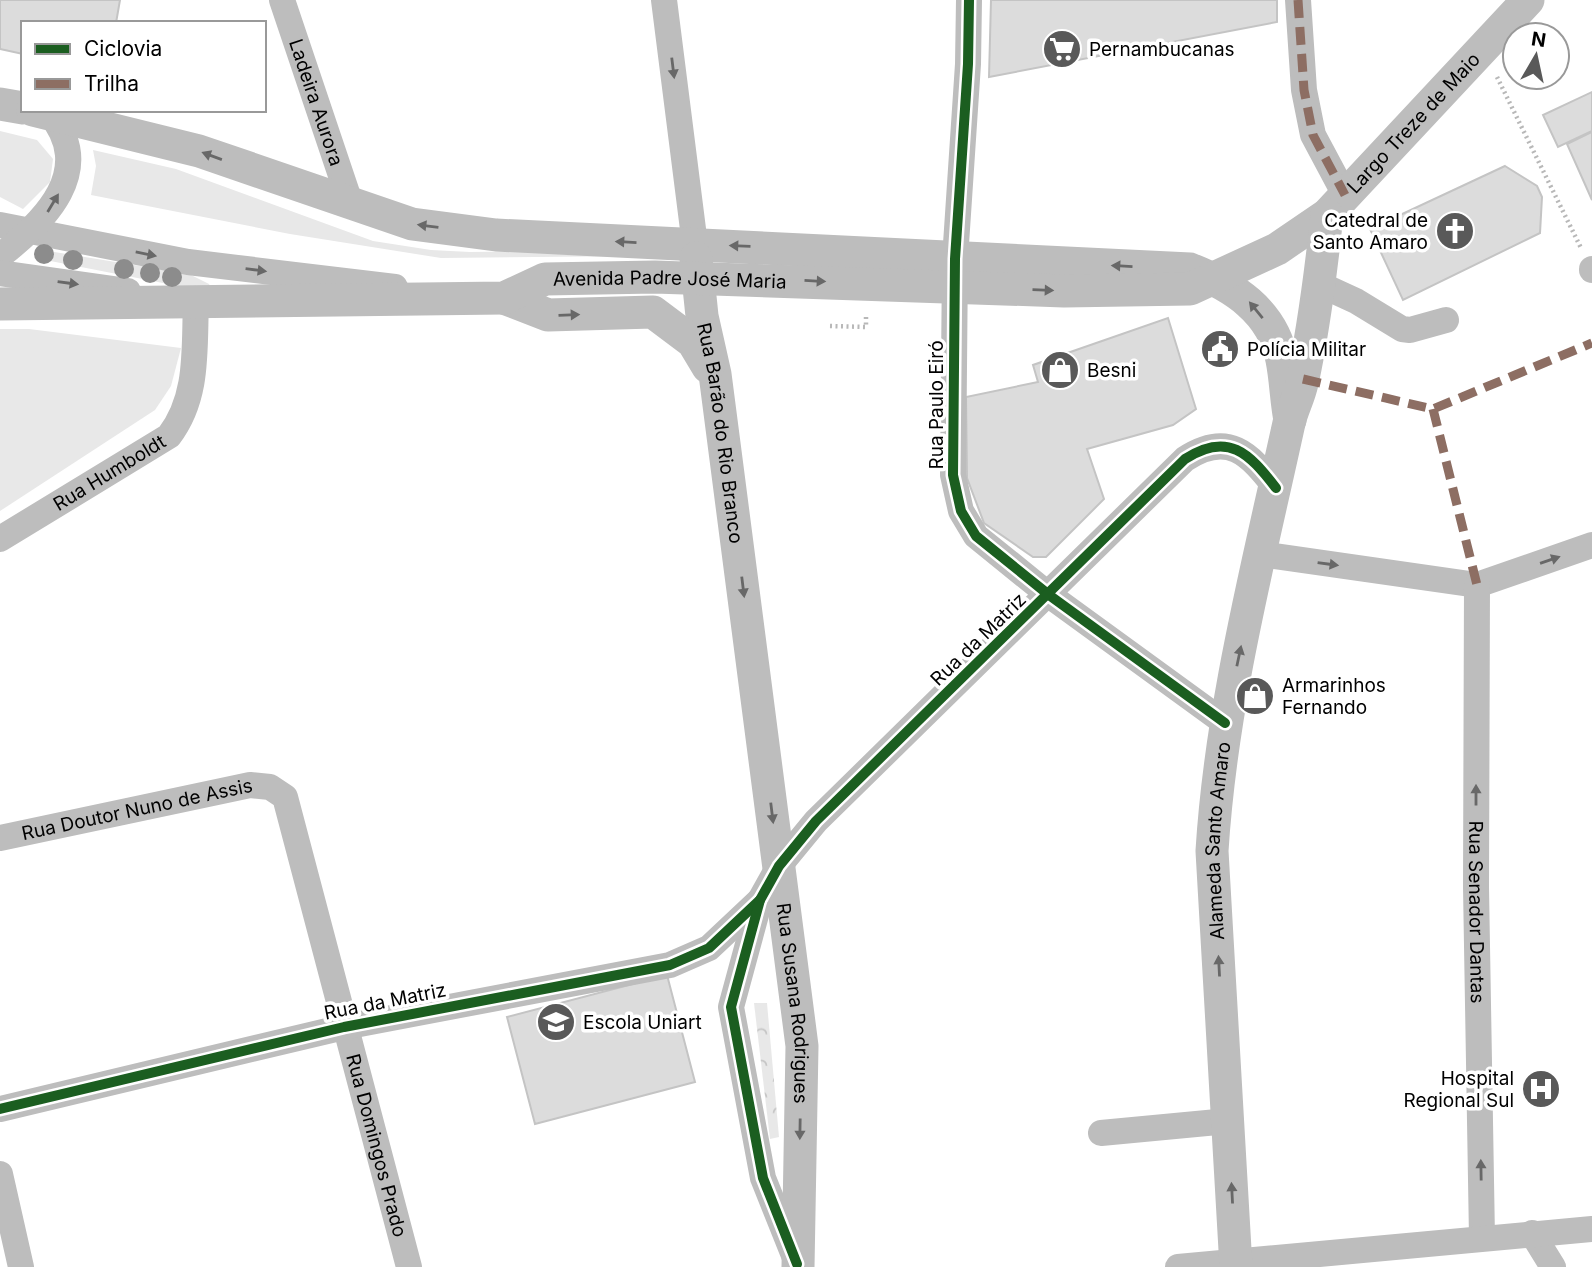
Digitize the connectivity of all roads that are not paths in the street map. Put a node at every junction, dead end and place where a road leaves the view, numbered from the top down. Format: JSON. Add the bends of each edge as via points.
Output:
{"nodes":[{"id":1,"x":282,"y":0,"type":"edge"},
{"id":2,"x":664,"y":0,"type":"edge"},
{"id":3,"x":969,"y":0,"type":"edge"},
{"id":4,"x":1298,"y":0,"type":"edge"},
{"id":5,"x":1528,"y":0,"type":"edge"},
{"id":6,"x":0,"y":104,"type":"edge"},
{"id":7,"x":21,"y":108,"type":"edge"},
{"id":8,"x":36,"y":112,"type":"edge"},
{"id":9,"x":39,"y":112,"type":"edge"},
{"id":10,"x":351,"y":205,"type":"junction"},
{"id":11,"x":1336,"y":205,"type":"junction"},
{"id":12,"x":0,"y":225,"type":"edge"},
{"id":13,"x":31,"y":232,"type":"junction"},
{"id":14,"x":695,"y":245,"type":"junction"},
{"id":15,"x":0,"y":256,"type":"edge"},
{"id":16,"x":0,"y":272,"type":"edge"},
{"id":17,"x":954,"y":273,"type":"junction"},
{"id":18,"x":698,"y":278,"type":"junction"},
{"id":19,"x":1216,"y":279,"type":"junction"},
{"id":20,"x":1319,"y":284,"type":"junction"},
{"id":21,"x":492,"y":298,"type":"junction"},
{"id":22,"x":195,"y":301,"type":"junction"},
{"id":23,"x":0,"y":304,"type":"edge"},
{"id":24,"x":1446,"y":320,"type":"dead end"},
{"id":25,"x":715,"y":374,"type":"junction"},
{"id":26,"x":1290,"y":420,"type":"junction"},
{"id":27,"x":1276,"y":488,"type":"junction"},
{"id":28,"x":0,"y":539,"type":"edge"},
{"id":29,"x":1592,"y":545,"type":"edge"},
{"id":30,"x":1260,"y":554,"type":"junction"},
{"id":31,"x":1477,"y":585,"type":"junction"},
{"id":32,"x":1049,"y":595,"type":"junction"},
{"id":33,"x":1225,"y":723,"type":"junction"},
{"id":34,"x":0,"y":838,"type":"edge"},
{"id":35,"x":779,"y":866,"type":"junction"},
{"id":36,"x":760,"y":900,"type":"junction"},
{"id":37,"x":344,"y":1027,"type":"junction"},
{"id":38,"x":0,"y":1109,"type":"edge"},
{"id":39,"x":1228,"y":1121,"type":"junction"},
{"id":40,"x":1101,"y":1133,"type":"dead end"},
{"id":41,"x":0,"y":1174,"type":"edge"},
{"id":42,"x":1592,"y":1229,"type":"edge"},
{"id":43,"x":1532,"y":1233,"type":"junction"},
{"id":44,"x":1482,"y":1238,"type":"junction"},
{"id":45,"x":1236,"y":1264,"type":"edge"},
{"id":46,"x":798,"y":1266,"type":"edge"},
{"id":47,"x":21,"y":1267,"type":"edge"},
{"id":48,"x":409,"y":1267,"type":"edge"},
{"id":49,"x":1178,"y":1267,"type":"edge"},
{"id":50,"x":1553,"y":1267,"type":"edge"}],
"edges":[{"from":1,"to":10,"type":"street","name":"Ladeira Aurora"},
{"from":2,"to":14,"type":"street","name":"Rua Barão do Rio Branco","one_way":true},
{"from":3,"to":17,"type":"street","name":"Rua Paulo Eiró"},
{"from":4,"to":11,"type":"street","via":[[1304,90]]},
{"from":5,"to":11,"type":"main road","name":"Largo Treze de Maio"},
{"from":6,"to":7,"type":"main road","name":"Avenida Padre José Maria"},
{"from":13,"to":8,"type":"street","one_way":true,"via":[[53,205],[68,169],[65,137]]},
{"from":10,"to":9,"type":"main road","name":"Avenida Padre José Maria","one_way":true,"via":[[199,151]]},
{"from":14,"to":10,"type":"main road","name":"Avenida Padre José Maria","one_way":true,"via":[[496,235],[412,224]]},
{"from":11,"to":19,"type":"main road","via":[[1277,249]]},
{"from":11,"to":20,"type":"main road","name":"Alameda Santo Amaro"},
{"from":12,"to":13,"type":"street"},
{"from":13,"to":15,"type":"street"},
{"from":13,"to":21,"type":"street","one_way":true,"via":[[188,262]]},
{"from":17,"to":14,"type":"main road","name":"Avenida Padre José Maria","one_way":true},
{"from":14,"to":18,"type":"main road","name":"Rua Barão do Rio Branco"},
{"from":16,"to":22,"type":"street","one_way":true},
{"from":18,"to":17,"type":"main road","name":"Avenida Padre José Maria","one_way":true},
{"from":17,"to":19,"type":"main road","name":"Avenida Padre José Maria","via":[[1190,269]]},
{"from":17,"to":32,"type":"street","name":"Rua Paulo Eiró","via":[[953,475],[961,511],[976,536]]},
{"from":18,"to":21,"type":"main road","name":"Avenida Padre José Maria","via":[[545,279]]},
{"from":18,"to":25,"type":"main road","name":"Rua Barão do Rio Branco"},
{"from":26,"to":19,"type":"main road","name":"Avenida Padre José Maria","one_way":true,"via":[[1276,340],[1254,306]]},
{"from":20,"to":24,"type":"street","via":[[1402,329]]},
{"from":20,"to":26,"type":"main road","name":"Alameda Santo Amaro","via":[[1303,380]]},
{"from":21,"to":22,"type":"main road","name":"Avenida Padre José Maria"},
{"from":21,"to":25,"type":"main road","one_way":true,"via":[[548,315],[653,312],[693,342]]},
{"from":22,"to":23,"type":"main road","name":"Avenida Padre José Maria"},
{"from":22,"to":28,"type":"street","name":"Rua Humboldt","via":[[191,394],[184,416],[170,436]]},
{"from":25,"to":35,"type":"main road","name":"Rua Barão do Rio Branco","one_way":true},
{"from":26,"to":27,"type":"main road","name":"Alameda Santo Amaro"},
{"from":27,"to":30,"type":"main road","name":"Alameda Santo Amaro"},
{"from":27,"to":32,"type":"street","name":"Rua da Matriz","via":[[1247,456],[1233,448],[1203,447],[1185,459]]},
{"from":31,"to":29,"type":"street","one_way":true},
{"from":30,"to":31,"type":"street","one_way":true},
{"from":33,"to":30,"type":"main road","name":"Alameda Santo Amaro","one_way":true},
{"from":44,"to":31,"type":"street","name":"Rua Senador Dantas","one_way":true},
{"from":32,"to":33,"type":"street","name":"Rua Paulo Eiró"},
{"from":32,"to":35,"type":"street","name":"Rua da Matriz","via":[[816,821]]},
{"from":39,"to":33,"type":"main road","name":"Alameda Santo Amaro","one_way":true,"via":[[1212,851]]},
{"from":34,"to":37,"type":"street","name":"Rua Doutor Nuno de Assis","via":[[250,785],[270,787],[285,796]]},
{"from":35,"to":36,"type":"street","name":"Rua Susana Rodrigues"},
{"from":35,"to":46,"type":"main road","name":"Rua Susana Rodrigues","one_way":true,"via":[[802,1046]]},
{"from":36,"to":37,"type":"street","name":"Rua da Matriz","via":[[709,947],[670,965]]},
{"from":36,"to":46,"type":"street","name":"Rua Susana Rodrigues","via":[[731,1007],[763,1178]]},
{"from":37,"to":38,"type":"street","name":"Rua da Matriz"},
{"from":37,"to":48,"type":"street","name":"Rua Domingos Prado"},
{"from":39,"to":40,"type":"street"},
{"from":45,"to":39,"type":"main road","name":"Alameda Santo Amaro","one_way":true},
{"from":41,"to":47,"type":"street"},
{"from":42,"to":43,"type":"street"},
{"from":43,"to":44,"type":"street"},
{"from":43,"to":50,"type":"street"},
{"from":44,"to":45,"type":"street"},
{"from":45,"to":49,"type":"street"}]}
